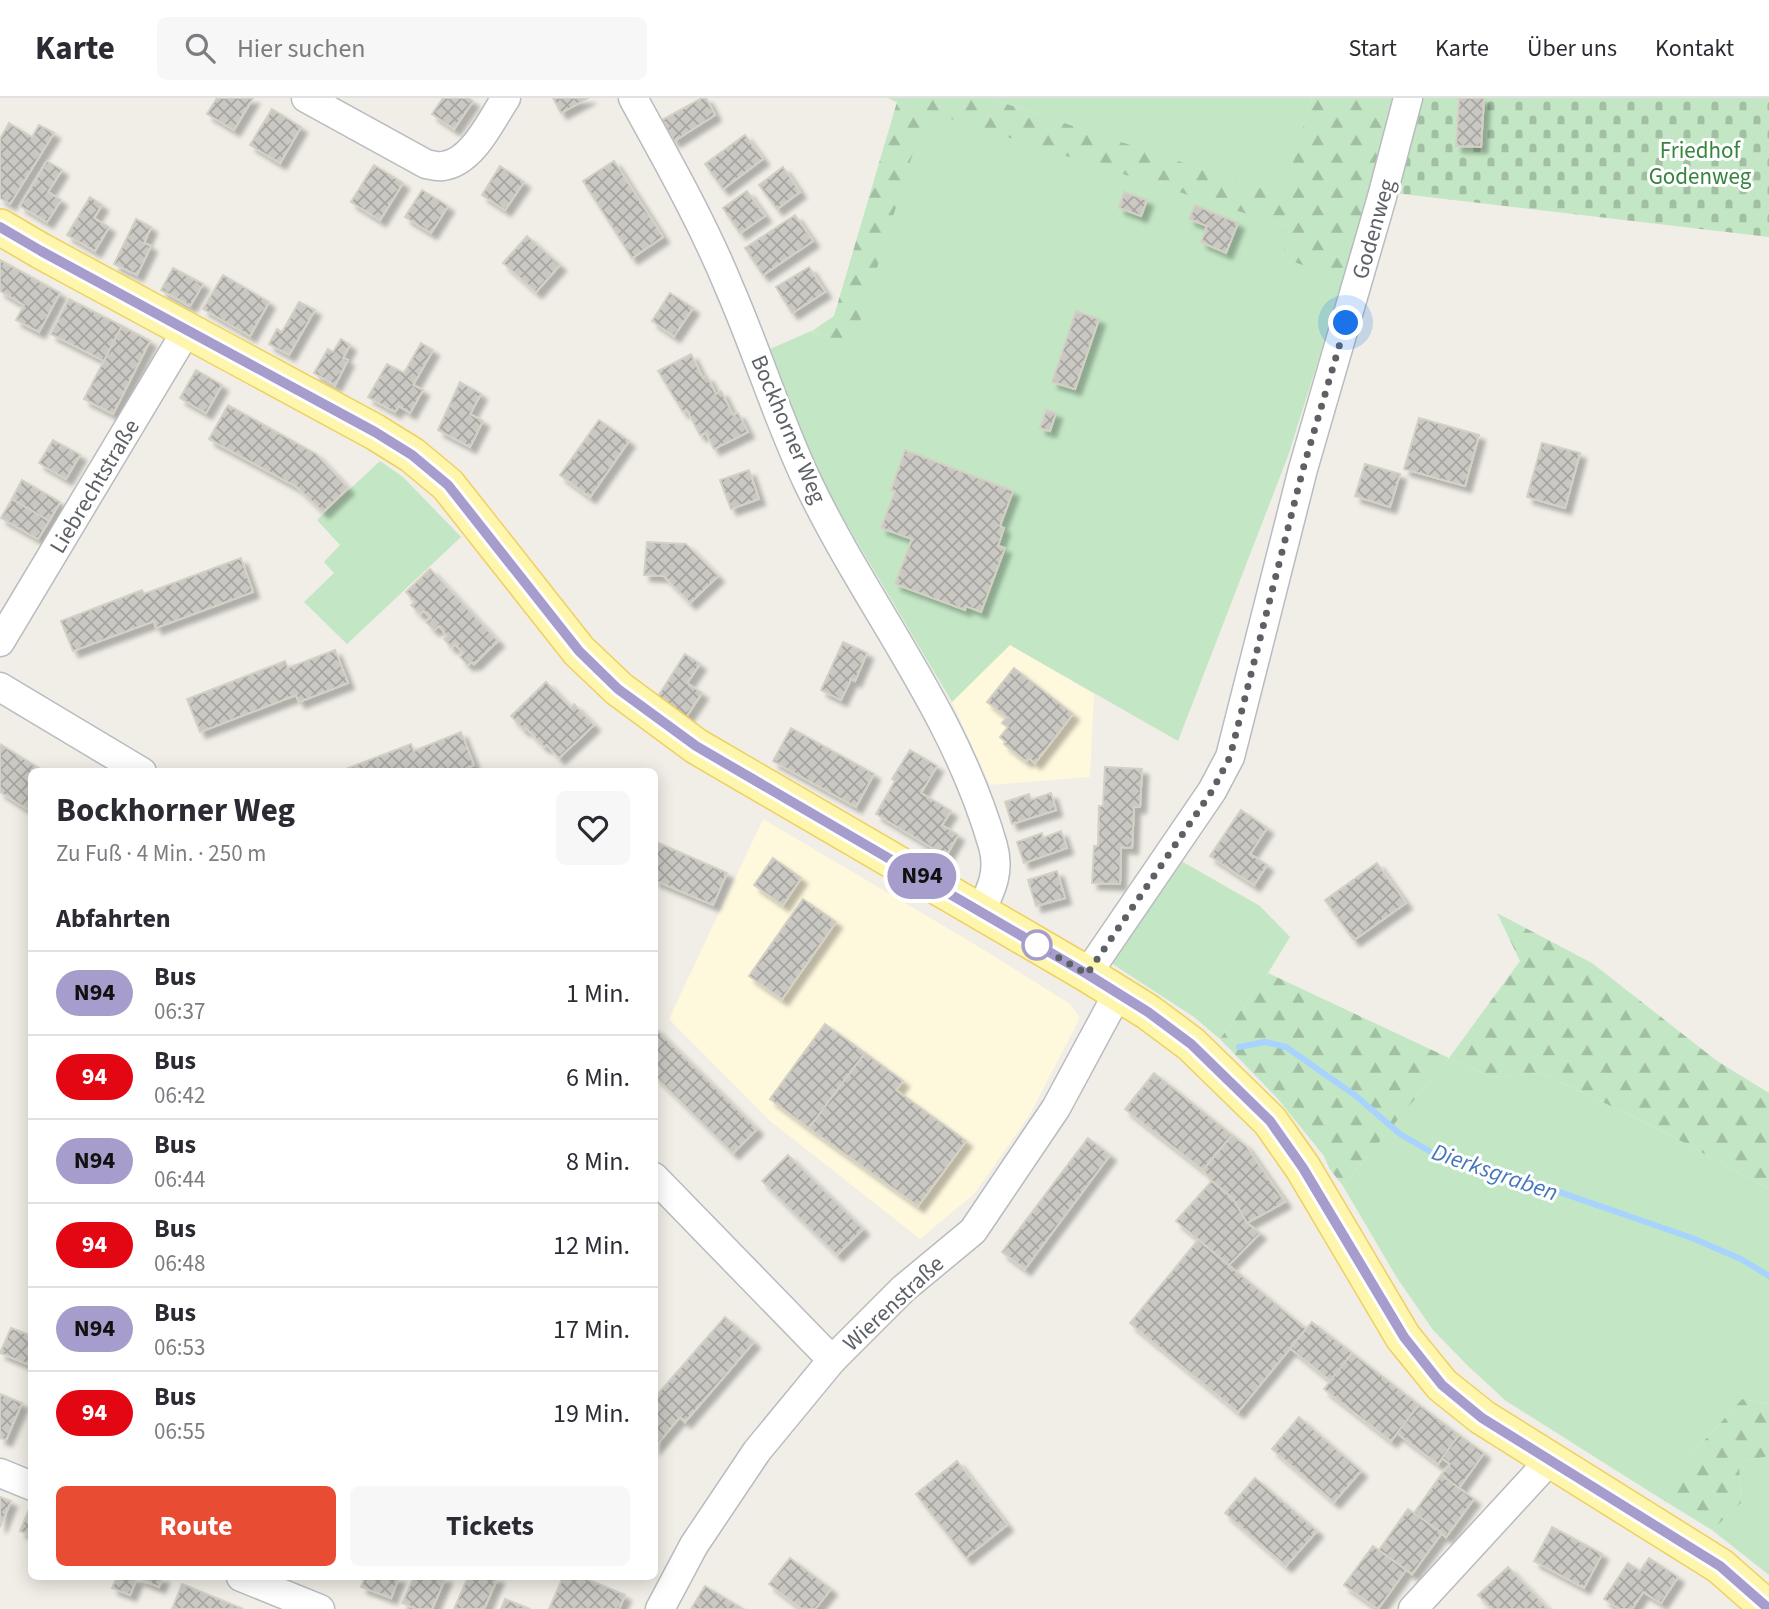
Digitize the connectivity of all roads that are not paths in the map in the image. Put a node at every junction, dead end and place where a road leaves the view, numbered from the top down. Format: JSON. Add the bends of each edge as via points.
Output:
{"nodes":[{"id":1,"x":306,"y":98,"type":"edge"},
{"id":2,"x":506,"y":98,"type":"edge"},
{"id":3,"x":633,"y":98,"type":"edge"},
{"id":4,"x":1408,"y":98,"type":"edge"},
{"id":5,"x":0,"y":227,"type":"edge"},
{"id":6,"x":187,"y":330,"type":"junction"},
{"id":7,"x":0,"y":642,"type":"edge"},
{"id":8,"x":0,"y":687,"type":"edge"},
{"id":9,"x":135,"y":768,"type":"edge"},
{"id":10,"x":981,"y":911,"type":"junction"},
{"id":11,"x":1087,"y":974,"type":"junction"},
{"id":12,"x":1118,"y":993,"type":"junction"},
{"id":13,"x":658,"y":1181,"type":"edge"},
{"id":14,"x":832,"y":1360,"type":"junction"},
{"id":15,"x":1550,"y":1460,"type":"junction"},
{"id":16,"x":0,"y":1473,"type":"edge"},
{"id":17,"x":28,"y":1484,"type":"edge"},
{"id":18,"x":246,"y":1580,"type":"edge"},
{"id":19,"x":278,"y":1601,"type":"edge"},
{"id":20,"x":320,"y":1609,"type":"edge"},
{"id":21,"x":660,"y":1609,"type":"edge"},
{"id":22,"x":1413,"y":1609,"type":"edge"},
{"id":23,"x":1769,"y":1609,"type":"edge"}],
"edges":[{"from":1,"to":2,"type":"street","via":[[426,164],[443,166],[471,149]]},
{"from":3,"to":10,"type":"street","name":"Bockhorner Weg","via":[[701,221],[808,483],[948,728],[976,793],[997,868],[995,884]]},
{"from":4,"to":11,"type":"street","name":"Godenweg","via":[[1303,469],[1230,757],[1212,791]]},
{"from":5,"to":6,"type":"main road"},
{"from":6,"to":7,"type":"street","name":"Liebrechtstraße"},
{"from":6,"to":10,"type":"main road","via":[[412,455],[448,485],[579,651],[653,716],[696,746]]},
{"from":8,"to":9,"type":"street"},
{"from":10,"to":11,"type":"main road"},
{"from":11,"to":12,"type":"main road"},
{"from":12,"to":14,"type":"street","name":"Wierenstraße","via":[[1056,1108],[973,1231],[903,1289]]},
{"from":12,"to":15,"type":"main road","via":[[1191,1044],[1270,1121],[1404,1337],[1442,1385],[1482,1418]]},
{"from":13,"to":14,"type":"street"},
{"from":14,"to":21,"type":"street","name":"Wierenstraße","via":[[757,1451],[694,1545]]},
{"from":15,"to":22,"type":"street"},
{"from":15,"to":23,"type":"main road","via":[[1720,1566]]},
{"from":16,"to":17,"type":"street"},
{"from":18,"to":19,"type":"street"},
{"from":19,"to":20,"type":"street"}]}
